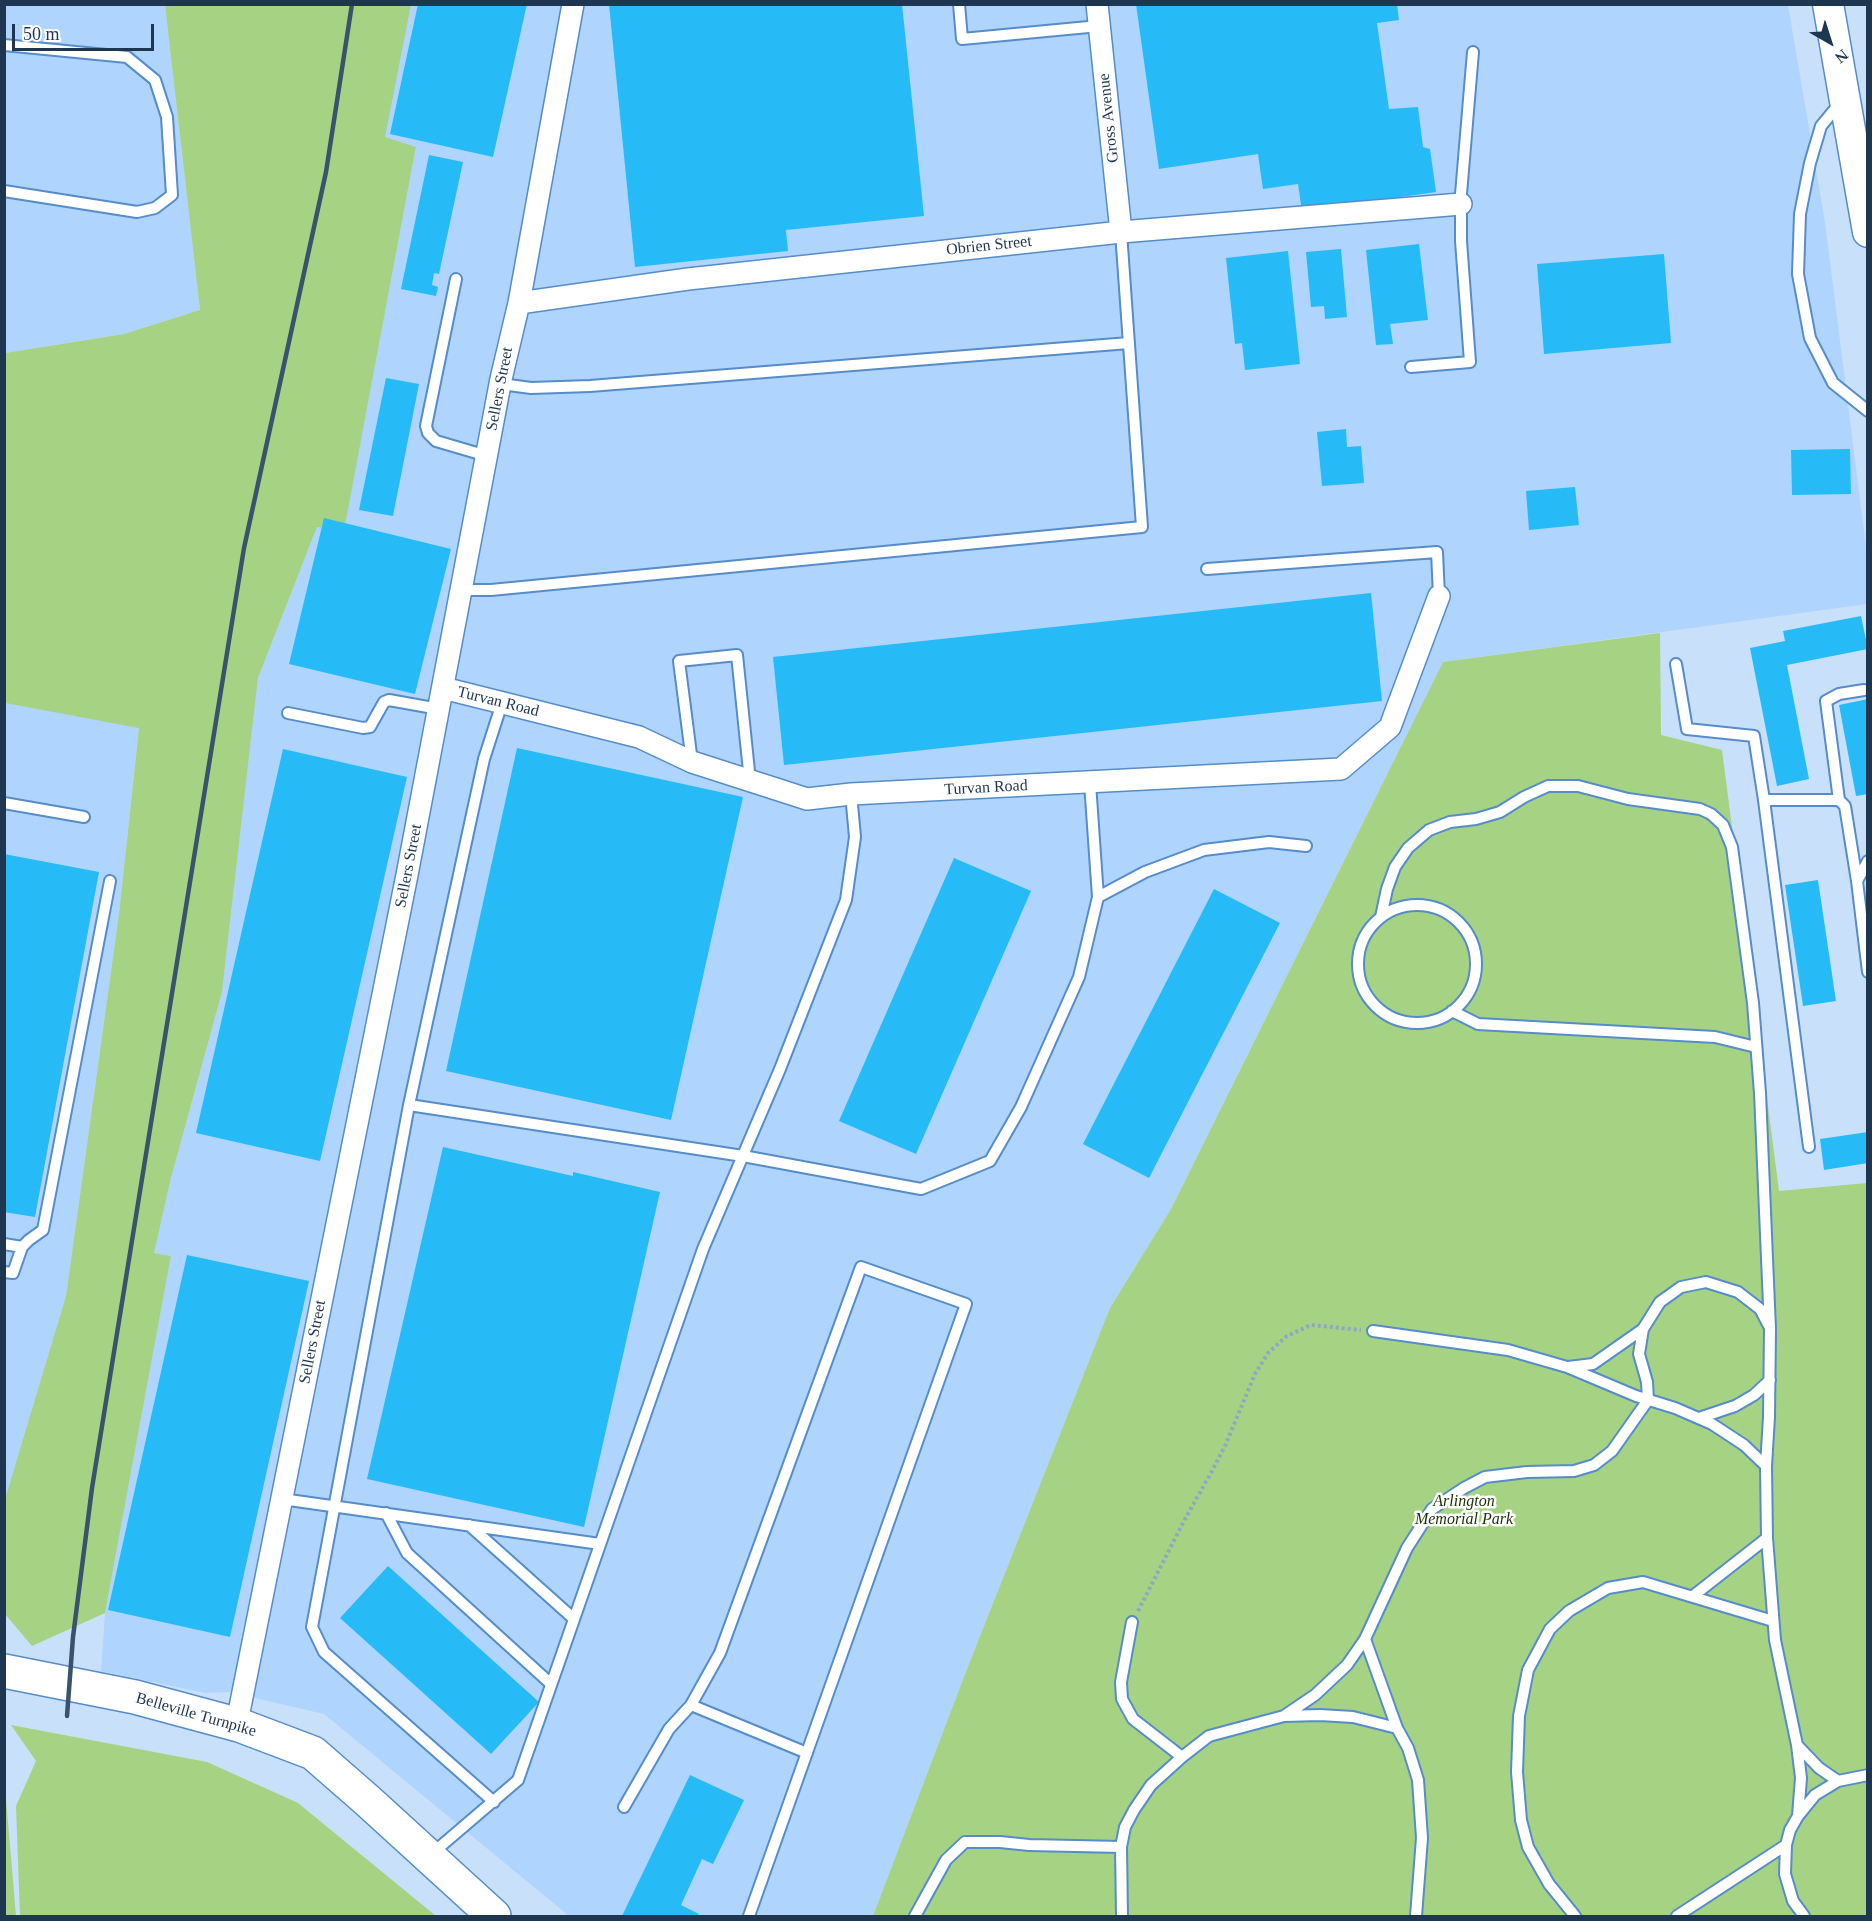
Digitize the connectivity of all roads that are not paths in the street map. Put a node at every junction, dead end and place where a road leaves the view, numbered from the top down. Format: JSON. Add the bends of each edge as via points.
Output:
{"nodes":[{"id":1,"x":573,"y":4,"type":"edge"},
{"id":2,"x":959,"y":4,"type":"edge"},
{"id":3,"x":1097,"y":4,"type":"edge"},
{"id":4,"x":1828,"y":4,"type":"edge"},
{"id":5,"x":1099,"y":26,"type":"junction"},
{"id":6,"x":4,"y":45,"type":"edge"},
{"id":7,"x":1473,"y":52,"type":"dead end"},
{"id":8,"x":1844,"y":98,"type":"junction"},
{"id":9,"x":4,"y":191,"type":"edge"},
{"id":10,"x":1461,"y":204,"type":"junction"},
{"id":11,"x":1121,"y":232,"type":"junction"},
{"id":12,"x":1868,"y":232,"type":"edge"},
{"id":13,"x":456,"y":279,"type":"dead end"},
{"id":14,"x":519,"y":303,"type":"junction"},
{"id":15,"x":1129,"y":343,"type":"junction"},
{"id":16,"x":1411,"y":368,"type":"dead end"},
{"id":17,"x":501,"y":384,"type":"junction"},
{"id":18,"x":1868,"y":411,"type":"edge"},
{"id":19,"x":487,"y":456,"type":"junction"},
{"id":20,"x":1207,"y":569,"type":"dead end"},
{"id":21,"x":461,"y":590,"type":"junction"},
{"id":22,"x":1439,"y":596,"type":"joint"},
{"id":23,"x":1676,"y":664,"type":"dead end"},
{"id":24,"x":443,"y":688,"type":"junction"},
{"id":25,"x":1864,"y":690,"type":"dead end"},
{"id":26,"x":502,"y":703,"type":"junction"},
{"id":27,"x":439,"y":709,"type":"junction"},
{"id":28,"x":288,"y":714,"type":"dead end"},
{"id":29,"x":692,"y":762,"type":"junction"},
{"id":30,"x":750,"y":781,"type":"junction"},
{"id":31,"x":1090,"y":783,"type":"junction"},
{"id":32,"x":851,"y":795,"type":"junction"},
{"id":33,"x":1764,"y":800,"type":"junction"},
{"id":34,"x":1839,"y":800,"type":"junction"},
{"id":35,"x":4,"y":803,"type":"edge"},
{"id":36,"x":84,"y":817,"type":"dead end"},
{"id":37,"x":1306,"y":846,"type":"dead end"},
{"id":38,"x":1868,"y":861,"type":"edge"},
{"id":39,"x":110,"y":881,"type":"dead end"},
{"id":40,"x":1857,"y":881,"type":"junction"},
{"id":41,"x":1098,"y":897,"type":"junction"},
{"id":42,"x":1382,"y":917,"type":"junction"},
{"id":43,"x":1868,"y":972,"type":"edge"},
{"id":44,"x":1452,"y":1011,"type":"junction"},
{"id":45,"x":1756,"y":1047,"type":"junction"},
{"id":46,"x":408,"y":1105,"type":"junction"},
{"id":47,"x":1809,"y":1147,"type":"dead end"},
{"id":48,"x":743,"y":1156,"type":"junction"},
{"id":49,"x":4,"y":1244,"type":"edge"},
{"id":50,"x":22,"y":1247,"type":"junction"},
{"id":51,"x":4,"y":1272,"type":"edge"},
{"id":52,"x":1643,"y":1329,"type":"junction"},
{"id":53,"x":1770,"y":1329,"type":"junction"},
{"id":54,"x":1373,"y":1331,"type":"road end"},
{"id":55,"x":1567,"y":1367,"type":"junction"},
{"id":56,"x":1770,"y":1380,"type":"junction"},
{"id":57,"x":1648,"y":1400,"type":"junction"},
{"id":58,"x":1699,"y":1418,"type":"junction"},
{"id":59,"x":1766,"y":1467,"type":"junction"},
{"id":60,"x":282,"y":1499,"type":"junction"},
{"id":61,"x":334,"y":1506,"type":"junction"},
{"id":62,"x":386,"y":1513,"type":"junction"},
{"id":63,"x":469,"y":1525,"type":"junction"},
{"id":64,"x":1767,"y":1538,"type":"junction"},
{"id":65,"x":600,"y":1544,"type":"junction"},
{"id":66,"x":1693,"y":1596,"type":"junction"},
{"id":67,"x":574,"y":1619,"type":"junction"},
{"id":68,"x":1132,"y":1622,"type":"road end"},
{"id":69,"x":1773,"y":1622,"type":"junction"},
{"id":70,"x":1365,"y":1639,"type":"junction"},
{"id":71,"x":4,"y":1671,"type":"edge"},
{"id":72,"x":551,"y":1684,"type":"junction"},
{"id":73,"x":692,"y":1705,"type":"junction"},
{"id":74,"x":1284,"y":1716,"type":"junction"},
{"id":75,"x":239,"y":1725,"type":"junction"},
{"id":76,"x":1397,"y":1728,"type":"junction"},
{"id":77,"x":1797,"y":1744,"type":"junction"},
{"id":78,"x":807,"y":1753,"type":"junction"},
{"id":79,"x":1182,"y":1757,"type":"junction"},
{"id":80,"x":1868,"y":1775,"type":"edge"},
{"id":81,"x":1838,"y":1781,"type":"junction"},
{"id":82,"x":368,"y":1801,"type":"junction"},
{"id":83,"x":494,"y":1802,"type":"junction"},
{"id":84,"x":624,"y":1807,"type":"dead end"},
{"id":85,"x":1798,"y":1816,"type":"junction"},
{"id":86,"x":1786,"y":1845,"type":"junction"},
{"id":87,"x":1121,"y":1847,"type":"junction"},
{"id":88,"x":435,"y":1851,"type":"junction"},
{"id":89,"x":494,"y":1917,"type":"edge"},
{"id":90,"x":520,"y":1917,"type":"edge"},
{"id":91,"x":749,"y":1917,"type":"edge"},
{"id":92,"x":915,"y":1917,"type":"edge"},
{"id":93,"x":1122,"y":1917,"type":"edge"},
{"id":94,"x":1416,"y":1917,"type":"edge"},
{"id":95,"x":1575,"y":1917,"type":"edge"},
{"id":96,"x":1677,"y":1917,"type":"edge"},
{"id":97,"x":1804,"y":1917,"type":"edge"}],
"edges":[{"from":1,"to":14,"type":"street","name":"Sellers Street"},
{"from":2,"to":5,"type":"lane","via":[[962,39]]},
{"from":3,"to":5,"type":"street","name":"Gross Avenue"},
{"from":4,"to":8,"type":"main road"},
{"from":5,"to":11,"type":"street","name":"Gross Avenue"},
{"from":6,"to":9,"type":"lane","via":[[127,57],[155,80],[167,117],[172,195],[155,208],[137,212]]},
{"from":7,"to":10,"type":"lane"},
{"from":8,"to":12,"type":"main road"},
{"from":8,"to":18,"type":"lane","via":[[1821,126],[1810,163],[1800,213],[1798,274],[1810,338],[1833,383]]},
{"from":10,"to":11,"type":"street","name":"Obrien Street"},
{"from":10,"to":16,"type":"lane","via":[[1470,362]]},
{"from":11,"to":14,"type":"street","name":"Obrien Street","via":[[700,278]]},
{"from":11,"to":15,"type":"lane"},
{"from":13,"to":19,"type":"lane","via":[[426,426],[436,441]]},
{"from":14,"to":17,"type":"street","name":"Sellers Street"},
{"from":15,"to":17,"type":"lane","via":[[590,386],[531,388]]},
{"from":15,"to":21,"type":"lane","via":[[1142,527]]},
{"from":17,"to":19,"type":"street","name":"Sellers Street"},
{"from":19,"to":21,"type":"street","name":"Sellers Street"},
{"from":20,"to":22,"type":"lane","via":[[1437,552]]},
{"from":21,"to":24,"type":"street","name":"Sellers Street"},
{"from":22,"to":31,"type":"street","name":"Turvan Road","via":[[1390,727],[1341,769]]},
{"from":23,"to":33,"type":"lane","via":[[1687,729],[1754,736]]},
{"from":24,"to":26,"type":"street","name":"Turvan Road"},
{"from":24,"to":27,"type":"street","name":"Sellers Street"},
{"from":25,"to":34,"type":"lane","via":[[1839,694],[1826,701]]},
{"from":26,"to":29,"type":"street","name":"Turvan Road","via":[[639,737]]},
{"from":26,"to":46,"type":"lane","via":[[484,759]]},
{"from":27,"to":28,"type":"lane","via":[[389,700],[370,727],[363,728]]},
{"from":27,"to":60,"type":"street","name":"Sellers Street"},
{"from":29,"to":30,"type":"street","name":"Turvan Road"},
{"from":29,"to":30,"type":"lane","via":[[679,661],[737,655]]},
{"from":30,"to":32,"type":"street","name":"Turvan Road","via":[[807,799]]},
{"from":31,"to":32,"type":"street","name":"Turvan Road"},
{"from":31,"to":41,"type":"lane"},
{"from":32,"to":48,"type":"lane","via":[[855,837],[846,900]]},
{"from":33,"to":34,"type":"lane"},
{"from":33,"to":47,"type":"lane"},
{"from":34,"to":40,"type":"lane","via":[[1845,806]]},
{"from":35,"to":36,"type":"lane"},
{"from":37,"to":41,"type":"lane","via":[[1269,842],[1204,850],[1145,872]]},
{"from":38,"to":40,"type":"lane"},
{"from":39,"to":50,"type":"lane","via":[[43,1230]]},
{"from":40,"to":43,"type":"lane"},
{"from":41,"to":48,"type":"lane","via":[[1079,977],[1021,1107],[990,1161],[921,1189]]},
{"from":42,"to":44,"type":"lane","via":[[1406,905],[1425,905],[1443,910],[1469,935],[1476,971],[1470,991]]},
{"from":42,"to":44,"type":"lane","via":[[1363,937],[1357,957],[1358,978],[1367,997],[1381,1012],[1399,1021],[1420,1023],[1440,1019]]},
{"from":42,"to":45,"type":"lane","via":[[1395,867],[1408,848],[1430,830],[1500,812],[1548,786],[1578,786],[1628,799],[1700,808],[1723,825],[1732,847]]},
{"from":44,"to":45,"type":"lane","via":[[1478,1024],[1715,1037]]},
{"from":45,"to":53,"type":"lane"},
{"from":46,"to":48,"type":"lane"},
{"from":46,"to":61,"type":"lane"},
{"from":48,"to":65,"type":"lane","via":[[703,1248]]},
{"from":49,"to":50,"type":"lane"},
{"from":50,"to":51,"type":"lane","via":[[13,1273]]},
{"from":52,"to":53,"type":"lane","via":[[1660,1302],[1681,1287],[1706,1282],[1738,1292],[1760,1309]]},
{"from":52,"to":55,"type":"lane","via":[[1593,1364]]},
{"from":52,"to":57,"type":"lane","via":[[1639,1354]]},
{"from":53,"to":56,"type":"lane"},
{"from":54,"to":55,"type":"lane","via":[[1508,1350]]},
{"from":55,"to":57,"type":"lane"},
{"from":56,"to":58,"type":"lane","via":[[1735,1406]]},
{"from":56,"to":59,"type":"lane"},
{"from":57,"to":58,"type":"lane"},
{"from":57,"to":70,"type":"lane","via":[[1612,1451],[1594,1465],[1574,1471],[1485,1478],[1432,1509],[1407,1548]]},
{"from":58,"to":59,"type":"lane","via":[[1744,1445]]},
{"from":59,"to":64,"type":"lane"},
{"from":60,"to":61,"type":"lane"},
{"from":60,"to":75,"type":"street","name":"Sellers Street"},
{"from":61,"to":62,"type":"lane"},
{"from":61,"to":83,"type":"lane","via":[[312,1628],[324,1652]]},
{"from":62,"to":63,"type":"lane"},
{"from":62,"to":72,"type":"lane","via":[[407,1553]]},
{"from":63,"to":65,"type":"lane"},
{"from":63,"to":67,"type":"lane"},
{"from":64,"to":66,"type":"lane"},
{"from":64,"to":69,"type":"lane"},
{"from":65,"to":67,"type":"lane"},
{"from":66,"to":69,"type":"lane"},
{"from":66,"to":95,"type":"lane","via":[[1643,1582],[1608,1588],[1569,1611],[1550,1629],[1528,1670],[1519,1716],[1517,1772],[1521,1820],[1528,1847],[1549,1884]]},
{"from":67,"to":72,"type":"lane"},
{"from":68,"to":79,"type":"lane","via":[[1121,1682],[1122,1700],[1133,1719]]},
{"from":69,"to":77,"type":"lane"},
{"from":70,"to":74,"type":"lane","via":[[1347,1665],[1315,1695]]},
{"from":70,"to":76,"type":"lane"},
{"from":71,"to":75,"type":"main road","name":"Belleville Turnpike","via":[[135,1697]]},
{"from":72,"to":83,"type":"lane","via":[[518,1780]]},
{"from":73,"to":78,"type":"lane"},
{"from":73,"to":78,"type":"lane","via":[[720,1653],[861,1267],[966,1304]]},
{"from":73,"to":84,"type":"lane","via":[[669,1729]]},
{"from":74,"to":76,"type":"lane","via":[[1353,1717]]},
{"from":74,"to":79,"type":"lane","via":[[1209,1736]]},
{"from":75,"to":82,"type":"main road","name":"Belleville Turnpike","via":[[313,1753]]},
{"from":76,"to":94,"type":"lane","via":[[1418,1780],[1422,1838]]},
{"from":77,"to":81,"type":"lane","via":[[1819,1768]]},
{"from":77,"to":85,"type":"lane","via":[[1801,1778]]},
{"from":78,"to":91,"type":"lane"},
{"from":79,"to":87,"type":"lane","via":[[1151,1785],[1134,1809]]},
{"from":80,"to":81,"type":"lane"},
{"from":81,"to":85,"type":"lane","via":[[1815,1795]]},
{"from":82,"to":88,"type":"main road","name":"Belleville Turnpike"},
{"from":82,"to":89,"type":"main road","name":"Belleville Turnpike"},
{"from":83,"to":88,"type":"lane"},
{"from":85,"to":86,"type":"lane"},
{"from":86,"to":96,"type":"lane"},
{"from":86,"to":97,"type":"lane","via":[[1785,1874],[1793,1901]]},
{"from":87,"to":92,"type":"lane","via":[[965,1842],[946,1860]]},
{"from":87,"to":93,"type":"lane"},
{"from":88,"to":90,"type":"main road","name":"Belleville Turnpike"}]}
